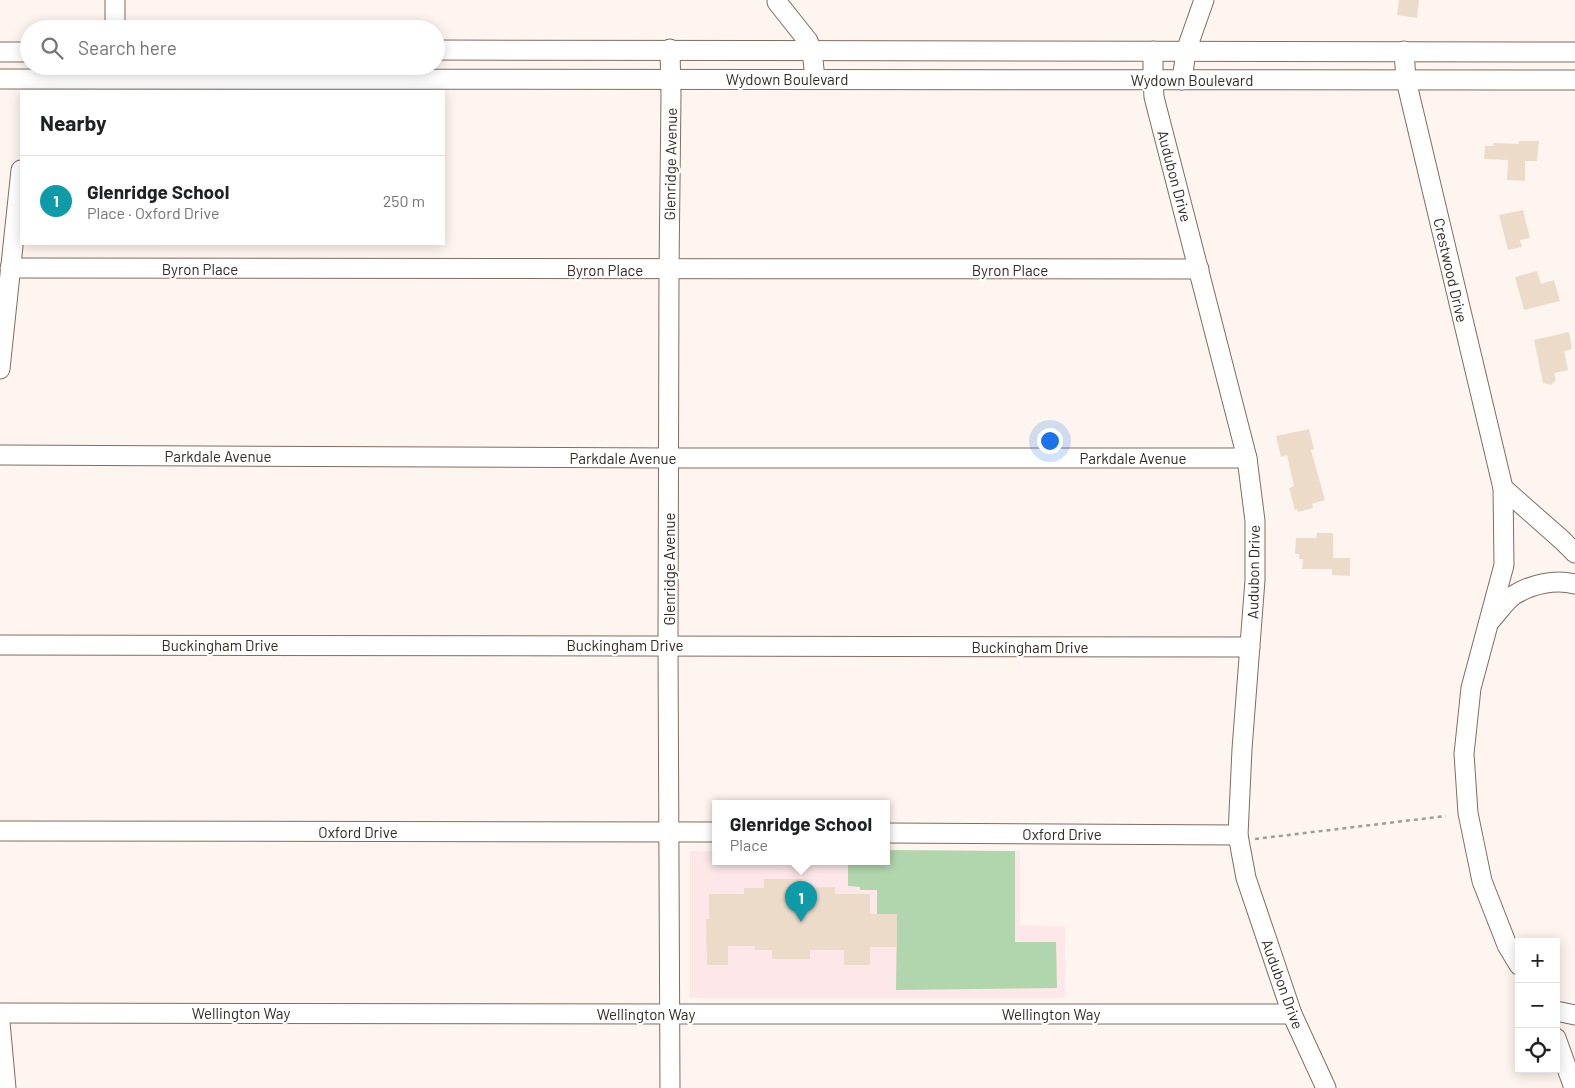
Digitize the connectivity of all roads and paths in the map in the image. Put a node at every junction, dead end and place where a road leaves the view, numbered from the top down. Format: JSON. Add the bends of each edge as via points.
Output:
{"nodes":[{"id":1,"x":115,"y":0,"type":"edge"},
{"id":2,"x":1204,"y":0,"type":"edge"},
{"id":3,"x":775,"y":1,"type":"edge"},
{"id":4,"x":115,"y":20,"type":"edge"},
{"id":5,"x":670,"y":49,"type":"junction"},
{"id":6,"x":445,"y":50,"type":"edge"},
{"id":7,"x":812,"y":50,"type":"junction"},
{"id":8,"x":1152,"y":51,"type":"junction"},
{"id":9,"x":1186,"y":51,"type":"junction"},
{"id":10,"x":1404,"y":51,"type":"junction"},
{"id":11,"x":0,"y":52,"type":"edge"},
{"id":12,"x":20,"y":52,"type":"edge"},
{"id":13,"x":1575,"y":52,"type":"edge"},
{"id":14,"x":87,"y":75,"type":"edge"},
{"id":15,"x":301,"y":75,"type":"edge"},
{"id":16,"x":0,"y":78,"type":"edge"},
{"id":17,"x":31,"y":79,"type":"edge"},
{"id":18,"x":672,"y":79,"type":"junction"},
{"id":19,"x":815,"y":79,"type":"junction"},
{"id":20,"x":1152,"y":80,"type":"junction"},
{"id":21,"x":1182,"y":80,"type":"junction"},
{"id":22,"x":1406,"y":80,"type":"junction"},
{"id":23,"x":1575,"y":80,"type":"edge"},
{"id":24,"x":20,"y":179,"type":"edge"},
{"id":25,"x":10,"y":268,"type":"junction"},
{"id":26,"x":1199,"y":269,"type":"junction"},
{"id":27,"x":669,"y":270,"type":"junction"},
{"id":28,"x":3,"y":296,"type":"edge"},
{"id":29,"x":0,"y":370,"type":"edge"},
{"id":30,"x":0,"y":455,"type":"edge"},
{"id":31,"x":669,"y":458,"type":"junction"},
{"id":32,"x":1247,"y":458,"type":"junction"},
{"id":33,"x":1503,"y":488,"type":"junction"},
{"id":34,"x":1575,"y":554,"type":"edge"},
{"id":35,"x":1575,"y":584,"type":"edge"},
{"id":36,"x":1489,"y":623,"type":"junction"},
{"id":37,"x":0,"y":645,"type":"edge"},
{"id":38,"x":668,"y":645,"type":"junction"},
{"id":39,"x":1250,"y":647,"type":"junction"},
{"id":40,"x":1446,"y":816,"type":"dead end"},
{"id":41,"x":0,"y":831,"type":"edge"},
{"id":42,"x":670,"y":832,"type":"junction"},
{"id":43,"x":712,"y":832,"type":"edge"},
{"id":44,"x":890,"y":833,"type":"edge"},
{"id":45,"x":1238,"y":838,"type":"junction"},
{"id":46,"x":1515,"y":958,"type":"edge"},
{"id":47,"x":1560,"y":1012,"type":"edge"},
{"id":48,"x":0,"y":1013,"type":"edge"},
{"id":49,"x":670,"y":1014,"type":"junction"},
{"id":50,"x":1292,"y":1014,"type":"junction"},
{"id":51,"x":1575,"y":1015,"type":"edge"},
{"id":52,"x":0,"y":1022,"type":"edge"},
{"id":53,"x":1560,"y":1049,"type":"edge"},
{"id":54,"x":6,"y":1088,"type":"edge"},
{"id":55,"x":670,"y":1088,"type":"edge"},
{"id":56,"x":1326,"y":1088,"type":"edge"},
{"id":57,"x":1574,"y":1088,"type":"edge"}],
"edges":[{"from":1,"to":4,"type":"street"},
{"from":2,"to":9,"type":"street"},
{"from":3,"to":7,"type":"street"},
{"from":5,"to":6,"type":"street","name":"Wydown Boulevard"},
{"from":5,"to":7,"type":"street","name":"Wydown Boulevard"},
{"from":5,"to":18,"type":"street","name":"Glenridge Avenue"},
{"from":7,"to":8,"type":"street","name":"Wydown Boulevard"},
{"from":7,"to":19,"type":"street"},
{"from":8,"to":9,"type":"street","name":"Wydown Boulevard"},
{"from":8,"to":20,"type":"street","name":"Audubon Drive"},
{"from":9,"to":10,"type":"street","name":"Wydown Boulevard"},
{"from":9,"to":21,"type":"street"},
{"from":10,"to":13,"type":"street","name":"Wydown Boulevard"},
{"from":10,"to":22,"type":"street","name":"Crestwood Drive"},
{"from":11,"to":12,"type":"street"},
{"from":14,"to":17,"type":"street","name":"Wydown Boulevard"},
{"from":15,"to":18,"type":"street","name":"Wydown Boulevard"},
{"from":16,"to":17,"type":"street","name":"Wydown Boulevard"},
{"from":18,"to":19,"type":"street","name":"Wydown Boulevard"},
{"from":18,"to":27,"type":"street","name":"Glenridge Avenue"},
{"from":19,"to":20,"type":"street","name":"Wydown Boulevard"},
{"from":20,"to":21,"type":"street","name":"Wydown Boulevard"},
{"from":20,"to":26,"type":"street","name":"Audubon Drive"},
{"from":21,"to":22,"type":"street","name":"Wydown Boulevard"},
{"from":22,"to":23,"type":"street","name":"Wydown Boulevard"},
{"from":22,"to":33,"type":"street","name":"Crestwood Drive"},
{"from":24,"to":25,"type":"street"},
{"from":25,"to":27,"type":"street","name":"Byron Place"},
{"from":25,"to":28,"type":"street"},
{"from":26,"to":27,"type":"street","name":"Byron Place"},
{"from":26,"to":32,"type":"street","name":"Audubon Drive"},
{"from":27,"to":31,"type":"street","name":"Glenridge Avenue"},
{"from":28,"to":29,"type":"street"},
{"from":30,"to":31,"type":"street","name":"Parkdale Avenue"},
{"from":31,"to":32,"type":"street","name":"Parkdale Avenue"},
{"from":31,"to":38,"type":"street","name":"Glenridge Avenue"},
{"from":32,"to":39,"type":"street","name":"Audubon Drive","via":[[1255,521]]},
{"from":33,"to":34,"type":"street"},
{"from":33,"to":36,"type":"street","name":"Crestwood Drive","via":[[1504,564]]},
{"from":35,"to":36,"type":"street","name":"Crestwood Drive","via":[[1538,584],[1513,596]]},
{"from":36,"to":46,"type":"street","name":"Crestwood Drive","via":[[1471,688],[1464,754],[1468,813],[1482,881]]},
{"from":37,"to":38,"type":"street","name":"Buckingham Drive"},
{"from":38,"to":39,"type":"street","name":"Buckingham Drive"},
{"from":38,"to":42,"type":"street","name":"Glenridge Avenue"},
{"from":39,"to":45,"type":"street","name":"Audubon Drive"},
{"from":40,"to":45,"type":"path"},
{"from":41,"to":42,"type":"street","name":"Oxford Drive"},
{"from":42,"to":43,"type":"street","name":"Oxford Drive"},
{"from":42,"to":49,"type":"street","name":"Glenridge Avenue"},
{"from":44,"to":45,"type":"street","name":"Oxford Drive"},
{"from":45,"to":50,"type":"street","name":"Audubon Drive","via":[[1246,878]]},
{"from":47,"to":51,"type":"street"},
{"from":48,"to":49,"type":"street","name":"Wellington Way"},
{"from":49,"to":50,"type":"street","name":"Wellington Way"},
{"from":49,"to":55,"type":"street","name":"Glenridge Avenue"},
{"from":50,"to":56,"type":"street","name":"Audubon Drive"},
{"from":52,"to":54,"type":"street"},
{"from":53,"to":57,"type":"street"}]}
